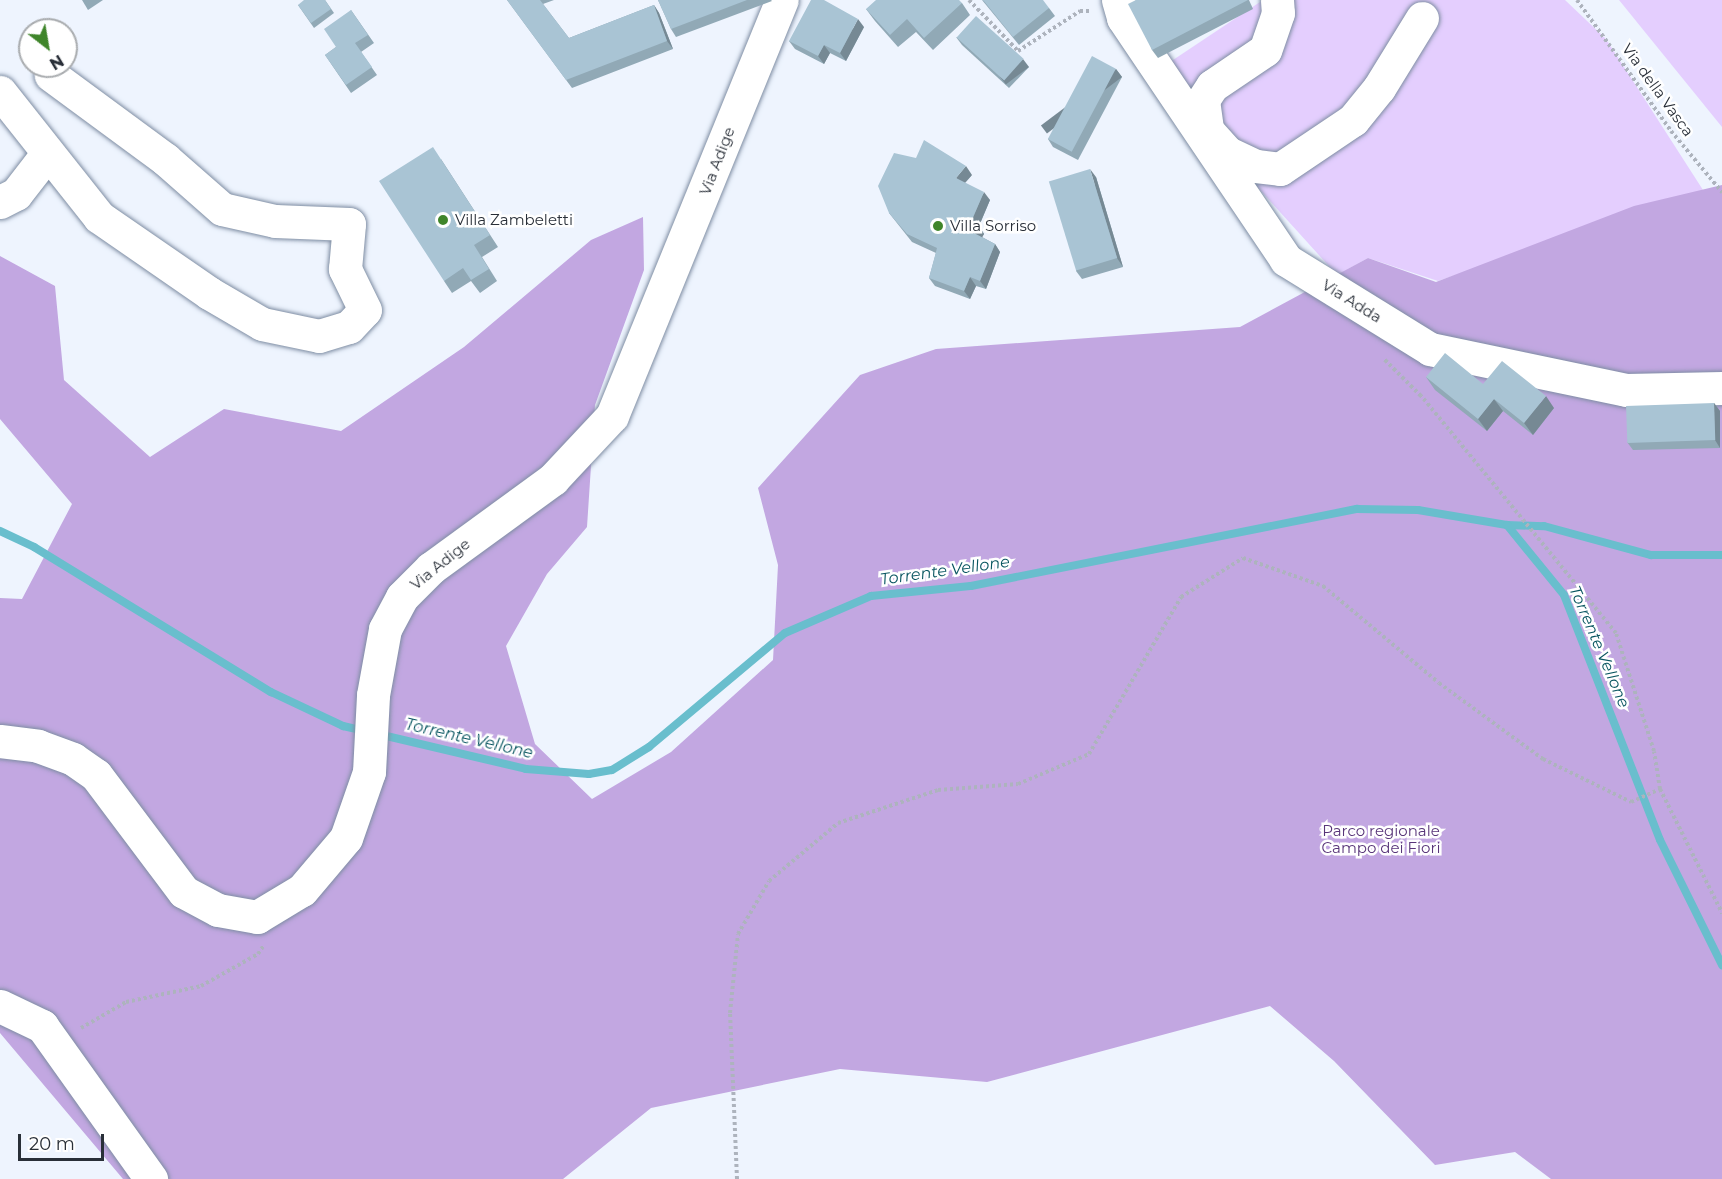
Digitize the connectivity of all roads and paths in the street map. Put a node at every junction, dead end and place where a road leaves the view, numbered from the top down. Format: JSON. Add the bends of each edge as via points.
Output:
{"nodes":[{"id":1,"x":782,"y":0,"type":"edge"},
{"id":2,"x":969,"y":0,"type":"edge"},
{"id":3,"x":1277,"y":0,"type":"edge"},
{"id":4,"x":1577,"y":0,"type":"edge"},
{"id":5,"x":1119,"y":5,"type":"edge"},
{"id":6,"x":1422,"y":18,"type":"dead end"},
{"id":7,"x":55,"y":78,"type":"edge"},
{"id":8,"x":0,"y":92,"type":"edge"},
{"id":9,"x":47,"y":154,"type":"junction"},
{"id":10,"x":1722,"y":192,"type":"edge"},
{"id":11,"x":0,"y":202,"type":"edge"},
{"id":12,"x":1379,"y":354,"type":"dead end"},
{"id":13,"x":1722,"y":388,"type":"edge"},
{"id":14,"x":0,"y":741,"type":"edge"},
{"id":15,"x":1660,"y":789,"type":"junction"},
{"id":16,"x":1722,"y":913,"type":"edge"},
{"id":17,"x":270,"y":936,"type":"dead end"},
{"id":18,"x":0,"y":1006,"type":"edge"},
{"id":19,"x":55,"y":1043,"type":"junction"},
{"id":20,"x":151,"y":1179,"type":"edge"},
{"id":21,"x":737,"y":1179,"type":"edge"}],
"edges":[{"from":1,"to":14,"type":"street","name":"Via Adige","via":[[612,416],[553,479],[431,568],[402,597],[385,629],[373,695],[369,772],[346,838],[302,890],[257,917],[218,910],[184,892],[96,775],[73,759],[38,746]]},
{"from":2,"to":5,"type":"path","via":[[1018,51],[1080,11]]},
{"from":3,"to":6,"type":"street","via":[[1278,12],[1265,50],[1212,86],[1203,100],[1207,130],[1228,153],[1256,166],[1280,169],[1353,120],[1379,88]]},
{"from":4,"to":10,"type":"path","name":"Via della Vasca","via":[[1671,131]]},
{"from":5,"to":13,"type":"street","name":"Via Adda","via":[[1216,161],[1286,260],[1430,349],[1626,390]]},
{"from":7,"to":9,"type":"street","via":[[165,159],[222,209],[275,221],[349,224],[345,268],[365,310],[349,327],[319,336],[262,324],[99,217]]},
{"from":8,"to":9,"type":"street"},
{"from":9,"to":11,"type":"street","via":[[16,194]]},
{"from":12,"to":15,"type":"path","via":[[1429,405],[1616,633],[1654,751]]},
{"from":15,"to":16,"type":"path"},
{"from":15,"to":21,"type":"path","via":[[1631,802],[1543,759],[1439,683],[1323,586],[1243,558],[1181,597],[1089,754],[1018,784],[938,790],[838,822],[769,881],[738,934],[730,1013]]},
{"from":17,"to":19,"type":"path","via":[[258,954],[201,986],[126,1002]]},
{"from":18,"to":19,"type":"street","via":[[42,1026]]},
{"from":19,"to":20,"type":"street"}]}
